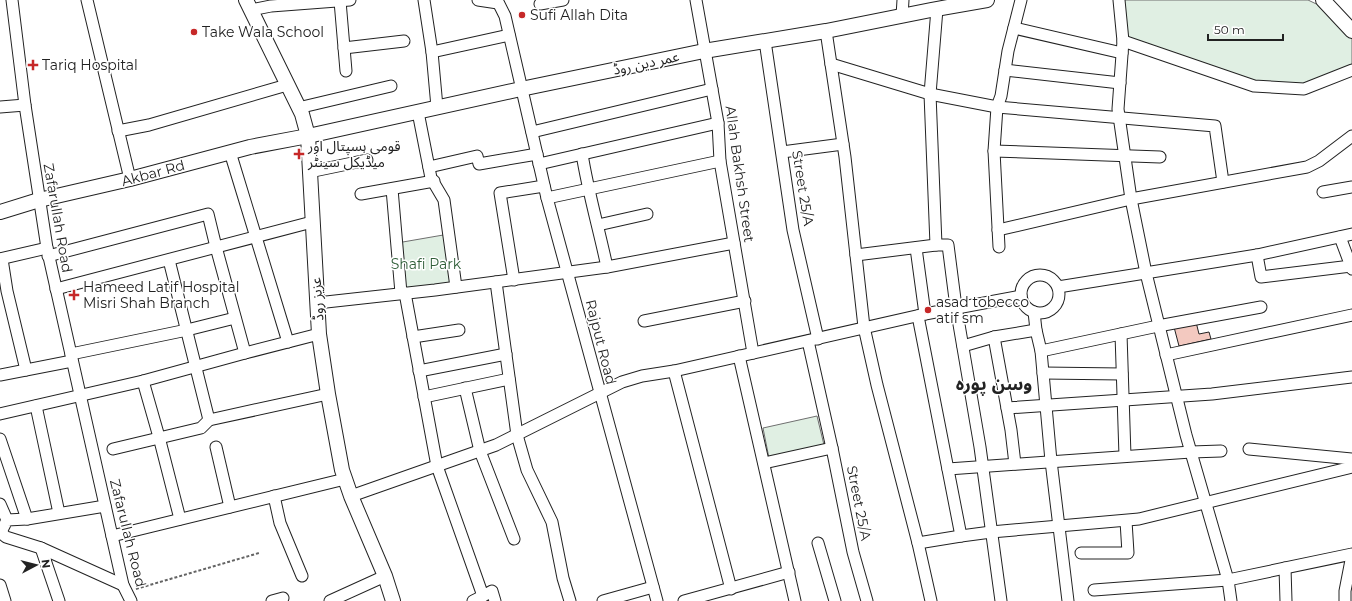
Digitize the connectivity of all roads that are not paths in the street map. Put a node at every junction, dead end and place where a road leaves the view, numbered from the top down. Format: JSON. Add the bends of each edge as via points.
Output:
{"nodes":[{"id":1,"x":12,"y":0,"type":"edge"},
{"id":2,"x":87,"y":0,"type":"edge"},
{"id":3,"x":345,"y":0,"type":"edge"},
{"id":4,"x":424,"y":0,"type":"edge"},
{"id":5,"x":478,"y":0,"type":"edge"},
{"id":6,"x":563,"y":0,"type":"edge"},
{"id":7,"x":696,"y":0,"type":"edge"},
{"id":8,"x":904,"y":0,"type":"edge"},
{"id":9,"x":984,"y":0,"type":"edge"},
{"id":10,"x":1021,"y":0,"type":"edge"},
{"id":11,"x":1119,"y":0,"type":"edge"},
{"id":12,"x":1323,"y":0,"type":"edge"},
{"id":13,"x":325,"y":1,"type":"edge"},
{"id":14,"x":497,"y":2,"type":"edge"},
{"id":15,"x":274,"y":3,"type":"edge"},
{"id":16,"x":540,"y":4,"type":"dead end"},
{"id":17,"x":249,"y":5,"type":"edge"},
{"id":18,"x":933,"y":6,"type":"edge"},
{"id":19,"x":902,"y":16,"type":"junction"},
{"id":20,"x":1014,"y":28,"type":"junction"},
{"id":21,"x":1352,"y":30,"type":"edge"},
{"id":22,"x":826,"y":31,"type":"junction"},
{"id":23,"x":509,"y":35,"type":"junction"},
{"id":24,"x":1123,"y":40,"type":"junction"},
{"id":25,"x":765,"y":41,"type":"junction"},
{"id":26,"x":404,"y":42,"type":"dead end"},
{"id":27,"x":344,"y":48,"type":"junction"},
{"id":28,"x":704,"y":51,"type":"junction"},
{"id":29,"x":432,"y":52,"type":"junction"},
{"id":30,"x":1122,"y":53,"type":"junction"},
{"id":31,"x":831,"y":64,"type":"junction"},
{"id":32,"x":1005,"y":70,"type":"junction"},
{"id":33,"x":1352,"y":70,"type":"edge"},
{"id":34,"x":346,"y":71,"type":"dead end"},
{"id":35,"x":1120,"y":83,"type":"junction"},
{"id":36,"x":287,"y":85,"type":"junction"},
{"id":37,"x":391,"y":86,"type":"dead end"},
{"id":38,"x":521,"y":89,"type":"junction"},
{"id":39,"x":712,"y":89,"type":"junction"},
{"id":40,"x":930,"y":94,"type":"junction"},
{"id":41,"x":25,"y":105,"type":"junction"},
{"id":42,"x":0,"y":107,"type":"edge"},
{"id":43,"x":437,"y":107,"type":"junction"},
{"id":44,"x":997,"y":107,"type":"junction"},
{"id":45,"x":298,"y":108,"type":"junction"},
{"id":46,"x":418,"y":112,"type":"junction"},
{"id":47,"x":1120,"y":118,"type":"junction"},
{"id":48,"x":718,"y":123,"type":"junction"},
{"id":49,"x":118,"y":131,"type":"junction"},
{"id":50,"x":532,"y":132,"type":"junction"},
{"id":51,"x":308,"y":136,"type":"junction"},
{"id":52,"x":1352,"y":136,"type":"edge"},
{"id":53,"x":843,"y":144,"type":"junction"},
{"id":54,"x":994,"y":151,"type":"junction"},
{"id":55,"x":230,"y":152,"type":"junction"},
{"id":56,"x":782,"y":152,"type":"junction"},
{"id":57,"x":582,"y":154,"type":"junction"},
{"id":58,"x":1125,"y":155,"type":"junction"},
{"id":59,"x":1160,"y":157,"type":"dead end"},
{"id":60,"x":538,"y":159,"type":"junction"},
{"id":61,"x":367,"y":160,"type":"dead end"},
{"id":62,"x":720,"y":161,"type":"junction"},
{"id":63,"x":429,"y":167,"type":"junction"},
{"id":64,"x":309,"y":172,"type":"junction"},
{"id":65,"x":130,"y":179,"type":"junction"},
{"id":66,"x":434,"y":181,"type":"junction"},
{"id":67,"x":1223,"y":182,"type":"junction"},
{"id":68,"x":544,"y":186,"type":"junction"},
{"id":69,"x":1352,"y":187,"type":"edge"},
{"id":70,"x":392,"y":189,"type":"junction"},
{"id":71,"x":588,"y":189,"type":"junction"},
{"id":72,"x":1323,"y":192,"type":"dead end"},
{"id":73,"x":361,"y":194,"type":"dead end"},
{"id":74,"x":547,"y":198,"type":"junction"},
{"id":75,"x":1131,"y":199,"type":"junction"},
{"id":76,"x":39,"y":200,"type":"junction"},
{"id":77,"x":0,"y":212,"type":"edge"},
{"id":78,"x":647,"y":214,"type":"dead end"},
{"id":79,"x":312,"y":222,"type":"junction"},
{"id":80,"x":598,"y":225,"type":"junction"},
{"id":81,"x":998,"y":230,"type":"junction"},
{"id":82,"x":1352,"y":234,"type":"edge"},
{"id":83,"x":255,"y":237,"type":"junction"},
{"id":84,"x":1340,"y":237,"type":"junction"},
{"id":85,"x":734,"y":244,"type":"junction"},
{"id":86,"x":936,"y":245,"type":"junction"},
{"id":87,"x":216,"y":247,"type":"junction"},
{"id":88,"x":999,"y":247,"type":"dead end"},
{"id":89,"x":916,"y":248,"type":"junction"},
{"id":90,"x":48,"y":252,"type":"junction"},
{"id":91,"x":856,"y":255,"type":"junction"},
{"id":92,"x":1257,"y":255,"type":"junction"},
{"id":93,"x":1,"y":259,"type":"edge"},
{"id":94,"x":169,"y":260,"type":"junction"},
{"id":95,"x":607,"y":267,"type":"junction"},
{"id":96,"x":1351,"y":268,"type":"edge"},
{"id":97,"x":568,"y":272,"type":"junction"},
{"id":98,"x":1146,"y":272,"type":"junction"},
{"id":99,"x":514,"y":280,"type":"junction"},
{"id":100,"x":496,"y":282,"type":"junction"},
{"id":101,"x":456,"y":287,"type":"junction"},
{"id":102,"x":1058,"y":287,"type":"junction"},
{"id":103,"x":56,"y":289,"type":"junction"},
{"id":104,"x":403,"y":293,"type":"junction"},
{"id":105,"x":1021,"y":296,"type":"junction"},
{"id":106,"x":745,"y":301,"type":"junction"},
{"id":107,"x":317,"y":303,"type":"junction"},
{"id":108,"x":956,"y":307,"type":"junction"},
{"id":109,"x":1261,"y":307,"type":"dead end"},
{"id":110,"x":1034,"y":312,"type":"junction"},
{"id":111,"x":922,"y":315,"type":"junction"},
{"id":112,"x":1352,"y":315,"type":"edge"},
{"id":113,"x":235,"y":318,"type":"junction"},
{"id":114,"x":644,"y":321,"type":"dead end"},
{"id":115,"x":1158,"y":326,"type":"junction"},
{"id":116,"x":864,"y":327,"type":"junction"},
{"id":117,"x":187,"y":330,"type":"junction"},
{"id":118,"x":459,"y":330,"type":"dead end"},
{"id":119,"x":1036,"y":330,"type":"junction"},
{"id":120,"x":319,"y":334,"type":"junction"},
{"id":121,"x":1121,"y":334,"type":"junction"},
{"id":122,"x":413,"y":337,"type":"junction"},
{"id":123,"x":994,"y":337,"type":"junction"},
{"id":124,"x":813,"y":340,"type":"junction"},
{"id":125,"x":288,"y":342,"type":"junction"},
{"id":126,"x":963,"y":346,"type":"junction"},
{"id":127,"x":1041,"y":351,"type":"junction"},
{"id":128,"x":245,"y":353,"type":"junction"},
{"id":129,"x":753,"y":353,"type":"junction"},
{"id":130,"x":506,"y":354,"type":"junction"},
{"id":131,"x":1166,"y":354,"type":"junction"},
{"id":132,"x":739,"y":356,"type":"junction"},
{"id":133,"x":72,"y":358,"type":"junction"},
{"id":134,"x":197,"y":366,"type":"junction"},
{"id":135,"x":26,"y":370,"type":"junction"},
{"id":136,"x":419,"y":371,"type":"junction"},
{"id":137,"x":674,"y":371,"type":"junction"},
{"id":138,"x":1043,"y":373,"type":"junction"},
{"id":139,"x":1122,"y":374,"type":"junction"},
{"id":140,"x":0,"y":375,"type":"edge"},
{"id":141,"x":1352,"y":377,"type":"edge"},
{"id":142,"x":509,"y":378,"type":"junction"},
{"id":143,"x":143,"y":381,"type":"junction"},
{"id":144,"x":465,"y":388,"type":"junction"},
{"id":145,"x":599,"y":393,"type":"junction"},
{"id":146,"x":328,"y":394,"type":"junction"},
{"id":147,"x":80,"y":396,"type":"junction"},
{"id":148,"x":1176,"y":396,"type":"junction"},
{"id":149,"x":424,"y":397,"type":"junction"},
{"id":150,"x":1123,"y":400,"type":"junction"},
{"id":151,"x":1046,"y":405,"type":"junction"},
{"id":152,"x":36,"y":406,"type":"junction"},
{"id":153,"x":1007,"y":408,"type":"junction"},
{"id":154,"x":0,"y":414,"type":"edge"},
{"id":155,"x":209,"y":420,"type":"junction"},
{"id":156,"x":517,"y":435,"type":"junction"},
{"id":157,"x":159,"y":437,"type":"junction"},
{"id":158,"x":0,"y":439,"type":"edge"},
{"id":159,"x":216,"y":447,"type":"dead end"},
{"id":160,"x":832,"y":448,"type":"junction"},
{"id":161,"x":113,"y":449,"type":"dead end"},
{"id":162,"x":1249,"y":449,"type":"dead end"},
{"id":163,"x":480,"y":451,"type":"junction"},
{"id":164,"x":1221,"y":451,"type":"dead end"},
{"id":165,"x":1190,"y":452,"type":"junction"},
{"id":166,"x":1125,"y":456,"type":"junction"},
{"id":167,"x":1352,"y":459,"type":"edge"},
{"id":168,"x":1051,"y":461,"type":"junction"},
{"id":169,"x":764,"y":463,"type":"junction"},
{"id":170,"x":1015,"y":464,"type":"junction"},
{"id":171,"x":436,"y":466,"type":"junction"},
{"id":172,"x":982,"y":466,"type":"junction"},
{"id":173,"x":1352,"y":467,"type":"edge"},
{"id":174,"x":948,"y":469,"type":"junction"},
{"id":175,"x":346,"y":479,"type":"junction"},
{"id":176,"x":274,"y":496,"type":"junction"},
{"id":177,"x":352,"y":496,"type":"junction"},
{"id":178,"x":0,"y":504,"type":"edge"},
{"id":179,"x":1206,"y":504,"type":"junction"},
{"id":180,"x":105,"y":506,"type":"junction"},
{"id":181,"x":230,"y":507,"type":"junction"},
{"id":182,"x":59,"y":513,"type":"junction"},
{"id":183,"x":27,"y":519,"type":"junction"},
{"id":184,"x":180,"y":519,"type":"junction"},
{"id":185,"x":7,"y":520,"type":"junction"},
{"id":186,"x":1126,"y":521,"type":"junction"},
{"id":187,"x":1058,"y":526,"type":"junction"},
{"id":188,"x":1,"y":532,"type":"edge"},
{"id":189,"x":991,"y":532,"type":"junction"},
{"id":190,"x":112,"y":536,"type":"junction"},
{"id":191,"x":961,"y":536,"type":"junction"},
{"id":192,"x":514,"y":539,"type":"dead end"},
{"id":193,"x":818,"y":543,"type":"dead end"},
{"id":194,"x":918,"y":543,"type":"junction"},
{"id":195,"x":41,"y":548,"type":"junction"},
{"id":196,"x":1081,"y":553,"type":"dead end"},
{"id":197,"x":1352,"y":554,"type":"edge"},
{"id":198,"x":1285,"y":568,"type":"junction"},
{"id":199,"x":789,"y":572,"type":"junction"},
{"id":200,"x":302,"y":576,"type":"dead end"},
{"id":201,"x":385,"y":576,"type":"junction"},
{"id":202,"x":1228,"y":580,"type":"junction"},
{"id":203,"x":653,"y":587,"type":"junction"},
{"id":204,"x":731,"y":589,"type":"junction"},
{"id":205,"x":1094,"y":590,"type":"dead end"},
{"id":206,"x":127,"y":593,"type":"edge"},
{"id":207,"x":1347,"y":595,"type":"edge"},
{"id":208,"x":478,"y":599,"type":"edge"},
{"id":209,"x":59,"y":601,"type":"edge"},
{"id":210,"x":330,"y":601,"type":"edge"},
{"id":211,"x":394,"y":601,"type":"edge"},
{"id":212,"x":495,"y":601,"type":"edge"},
{"id":213,"x":570,"y":601,"type":"edge"},
{"id":214,"x":603,"y":601,"type":"edge"},
{"id":215,"x":657,"y":601,"type":"edge"},
{"id":216,"x":684,"y":601,"type":"edge"},
{"id":217,"x":795,"y":601,"type":"edge"},
{"id":218,"x":835,"y":601,"type":"edge"},
{"id":219,"x":866,"y":601,"type":"edge"},
{"id":220,"x":931,"y":601,"type":"edge"},
{"id":221,"x":1001,"y":601,"type":"edge"},
{"id":222,"x":1068,"y":601,"type":"edge"},
{"id":223,"x":1231,"y":601,"type":"edge"},
{"id":224,"x":1286,"y":601,"type":"edge"}],
"edges":[{"from":1,"to":41,"type":"street","name":"Zafarullah Road"},
{"from":2,"to":49,"type":"street"},
{"from":3,"to":13,"type":"street"},
{"from":3,"to":27,"type":"street"},
{"from":4,"to":29,"type":"street"},
{"from":5,"to":14,"type":"street"},
{"from":6,"to":16,"type":"street"},
{"from":7,"to":28,"type":"street","name":"Allah Bakhsh Street"},
{"from":8,"to":19,"type":"street"},
{"from":9,"to":18,"type":"main road","name":"عمر دین روڈ"},
{"from":10,"to":20,"type":"street"},
{"from":11,"to":24,"type":"street"},
{"from":12,"to":21,"type":"main road"},
{"from":13,"to":15,"type":"street"},
{"from":14,"to":23,"type":"street","name":"Rajput Road"},
{"from":15,"to":17,"type":"street"},
{"from":17,"to":36,"type":"main road","name":"عزیز روڈ"},
{"from":18,"to":19,"type":"main road","name":"عمر دین روڈ"},
{"from":18,"to":40,"type":"street"},
{"from":19,"to":22,"type":"main road","name":"عمر دین روڈ"},
{"from":20,"to":30,"type":"street"},
{"from":20,"to":32,"type":"street"},
{"from":22,"to":25,"type":"main road","name":"عمر دین روڈ"},
{"from":22,"to":31,"type":"street"},
{"from":23,"to":29,"type":"street"},
{"from":23,"to":38,"type":"street","name":"Rajput Road"},
{"from":24,"to":30,"type":"street"},
{"from":24,"to":33,"type":"street","via":[[1254,86],[1304,89]]},
{"from":25,"to":28,"type":"main road","name":"عمر دین روڈ"},
{"from":25,"to":56,"type":"street","name":"Street 25/A"},
{"from":26,"to":27,"type":"street"},
{"from":27,"to":34,"type":"street"},
{"from":28,"to":38,"type":"main road","name":"عمر دین روڈ"},
{"from":28,"to":39,"type":"street","name":"Allah Bakhsh Street"},
{"from":29,"to":43,"type":"street"},
{"from":30,"to":35,"type":"street"},
{"from":31,"to":40,"type":"street"},
{"from":31,"to":53,"type":"street"},
{"from":32,"to":35,"type":"street"},
{"from":32,"to":44,"type":"street"},
{"from":35,"to":47,"type":"street"},
{"from":36,"to":45,"type":"main road","name":"عزیز روڈ"},
{"from":36,"to":49,"type":"street","via":[[149,125]]},
{"from":37,"to":45,"type":"street"},
{"from":38,"to":43,"type":"main road","name":"عمر دین روڈ"},
{"from":38,"to":50,"type":"street","name":"Rajput Road"},
{"from":39,"to":48,"type":"street","name":"Allah Bakhsh Street"},
{"from":39,"to":50,"type":"street"},
{"from":40,"to":44,"type":"street"},
{"from":40,"to":86,"type":"street"},
{"from":41,"to":42,"type":"street"},
{"from":41,"to":76,"type":"street","name":"Zafarullah Road"},
{"from":43,"to":46,"type":"main road","name":"عمر دین روڈ"},
{"from":44,"to":47,"type":"street"},
{"from":44,"to":54,"type":"street"},
{"from":45,"to":51,"type":"main road","name":"عزیز روڈ"},
{"from":46,"to":51,"type":"main road","name":"عمر دین روڈ"},
{"from":46,"to":63,"type":"street"},
{"from":47,"to":58,"type":"street"},
{"from":47,"to":67,"type":"street","via":[[1215,126]]},
{"from":48,"to":57,"type":"street"},
{"from":48,"to":62,"type":"street","name":"Allah Bakhsh Street"},
{"from":49,"to":65,"type":"street"},
{"from":50,"to":60,"type":"street","name":"Rajput Road"},
{"from":51,"to":55,"type":"main road","name":"Akbar Rd"},
{"from":51,"to":64,"type":"main road","name":"عزیز روڈ"},
{"from":52,"to":67,"type":"street","via":[[1319,161],[1307,166]]},
{"from":53,"to":56,"type":"street"},
{"from":53,"to":91,"type":"street"},
{"from":54,"to":58,"type":"street"},
{"from":54,"to":81,"type":"street"},
{"from":55,"to":65,"type":"main road","name":"Akbar Rd"},
{"from":55,"to":83,"type":"street"},
{"from":56,"to":124,"type":"street","name":"Street 25/A"},
{"from":57,"to":60,"type":"street"},
{"from":57,"to":71,"type":"street"},
{"from":58,"to":59,"type":"street"},
{"from":58,"to":75,"type":"street"},
{"from":60,"to":63,"type":"street","via":[[479,164],[477,156]]},
{"from":60,"to":68,"type":"street","name":"Rajput Road"},
{"from":61,"to":64,"type":"street"},
{"from":62,"to":71,"type":"street"},
{"from":62,"to":85,"type":"street","name":"Allah Bakhsh Street"},
{"from":63,"to":66,"type":"street"},
{"from":64,"to":79,"type":"main road","name":"عزیز روڈ"},
{"from":65,"to":76,"type":"main road","name":"Akbar Rd"},
{"from":66,"to":70,"type":"street"},
{"from":66,"to":101,"type":"street","via":[[444,200]]},
{"from":67,"to":75,"type":"street"},
{"from":68,"to":74,"type":"street","name":"Rajput Road"},
{"from":68,"to":99,"type":"street","via":[[500,193]]},
{"from":69,"to":72,"type":"street"},
{"from":70,"to":73,"type":"street"},
{"from":70,"to":104,"type":"street"},
{"from":71,"to":74,"type":"street"},
{"from":71,"to":80,"type":"street"},
{"from":74,"to":97,"type":"street","name":"Rajput Road"},
{"from":75,"to":81,"type":"street"},
{"from":75,"to":98,"type":"street"},
{"from":76,"to":77,"type":"main road","name":"Akbar Rd"},
{"from":76,"to":90,"type":"street","name":"Zafarullah Road"},
{"from":78,"to":80,"type":"street"},
{"from":79,"to":83,"type":"street"},
{"from":79,"to":107,"type":"main road","name":"عزیز روڈ"},
{"from":80,"to":95,"type":"street"},
{"from":81,"to":88,"type":"street"},
{"from":82,"to":84,"type":"street"},
{"from":83,"to":87,"type":"street"},
{"from":83,"to":125,"type":"street"},
{"from":84,"to":92,"type":"street"},
{"from":84,"to":96,"type":"street"},
{"from":85,"to":95,"type":"street"},
{"from":85,"to":106,"type":"street","name":"Allah Bakhsh Street"},
{"from":86,"to":89,"type":"street"},
{"from":86,"to":108,"type":"street","via":[[948,245]]},
{"from":87,"to":90,"type":"street","via":[[208,214]]},
{"from":87,"to":94,"type":"street"},
{"from":87,"to":113,"type":"street"},
{"from":89,"to":91,"type":"street"},
{"from":89,"to":111,"type":"street"},
{"from":90,"to":93,"type":"street"},
{"from":90,"to":103,"type":"street","name":"Zafarullah Road"},
{"from":91,"to":116,"type":"street"},
{"from":92,"to":96,"type":"street","via":[[1261,277]]},
{"from":92,"to":98,"type":"street"},
{"from":93,"to":135,"type":"street"},
{"from":94,"to":103,"type":"street"},
{"from":94,"to":117,"type":"street"},
{"from":95,"to":97,"type":"street"},
{"from":97,"to":99,"type":"street"},
{"from":97,"to":145,"type":"street","name":"Rajput Road"},
{"from":98,"to":102,"type":"street"},
{"from":98,"to":115,"type":"street"},
{"from":99,"to":100,"type":"street"},
{"from":100,"to":101,"type":"street"},
{"from":100,"to":130,"type":"street"},
{"from":101,"to":104,"type":"street"},
{"from":102,"to":105,"type":"street","via":[[1051,278],[1037,275],[1025,282]]},
{"from":102,"to":110,"type":"street","via":[[1059,296],[1052,309],[1044,313]]},
{"from":103,"to":133,"type":"street","name":"Zafarullah Road"},
{"from":104,"to":107,"type":"street"},
{"from":104,"to":122,"type":"street"},
{"from":105,"to":108,"type":"street"},
{"from":105,"to":110,"type":"street","via":[[1025,306]]},
{"from":106,"to":114,"type":"street"},
{"from":106,"to":129,"type":"street","name":"Allah Bakhsh Street"},
{"from":107,"to":120,"type":"main road","name":"عزیز روڈ"},
{"from":108,"to":111,"type":"street"},
{"from":108,"to":126,"type":"street"},
{"from":109,"to":115,"type":"street"},
{"from":110,"to":119,"type":"street"},
{"from":111,"to":116,"type":"street"},
{"from":111,"to":174,"type":"street"},
{"from":112,"to":131,"type":"street"},
{"from":113,"to":117,"type":"street"},
{"from":113,"to":128,"type":"street"},
{"from":115,"to":121,"type":"street"},
{"from":115,"to":131,"type":"street"},
{"from":116,"to":124,"type":"street"},
{"from":116,"to":194,"type":"street"},
{"from":117,"to":133,"type":"street"},
{"from":117,"to":134,"type":"street"},
{"from":118,"to":122,"type":"street"},
{"from":119,"to":123,"type":"street"},
{"from":119,"to":127,"type":"street"},
{"from":120,"to":125,"type":"street"},
{"from":120,"to":146,"type":"main road","name":"عزیز روڈ"},
{"from":121,"to":127,"type":"street"},
{"from":121,"to":139,"type":"street"},
{"from":122,"to":136,"type":"street"},
{"from":123,"to":126,"type":"street"},
{"from":123,"to":153,"type":"street"},
{"from":124,"to":129,"type":"street"},
{"from":124,"to":160,"type":"street","name":"Street 25/A"},
{"from":125,"to":128,"type":"street"},
{"from":126,"to":172,"type":"street"},
{"from":127,"to":138,"type":"street"},
{"from":128,"to":134,"type":"street"},
{"from":129,"to":132,"type":"street"},
{"from":130,"to":136,"type":"street"},
{"from":130,"to":142,"type":"street"},
{"from":131,"to":148,"type":"street"},
{"from":132,"to":137,"type":"street"},
{"from":132,"to":169,"type":"street"},
{"from":133,"to":135,"type":"street"},
{"from":133,"to":147,"type":"street","name":"Zafarullah Road"},
{"from":134,"to":143,"type":"street"},
{"from":134,"to":155,"type":"street"},
{"from":135,"to":140,"type":"street"},
{"from":136,"to":149,"type":"street"},
{"from":137,"to":145,"type":"street","via":[[642,376]]},
{"from":137,"to":204,"type":"street"},
{"from":138,"to":139,"type":"street"},
{"from":138,"to":151,"type":"street"},
{"from":139,"to":150,"type":"street"},
{"from":141,"to":148,"type":"street"},
{"from":142,"to":144,"type":"street"},
{"from":142,"to":156,"type":"street"},
{"from":143,"to":147,"type":"street"},
{"from":143,"to":157,"type":"street"},
{"from":144,"to":149,"type":"street"},
{"from":144,"to":163,"type":"street"},
{"from":145,"to":156,"type":"street"},
{"from":145,"to":203,"type":"street","name":"Rajput Road"},
{"from":146,"to":155,"type":"street"},
{"from":146,"to":175,"type":"main road","name":"عزیز روڈ","via":[[342,470]]},
{"from":147,"to":152,"type":"street"},
{"from":147,"to":180,"type":"street","name":"Zafarullah Road"},
{"from":148,"to":150,"type":"street"},
{"from":148,"to":165,"type":"street"},
{"from":149,"to":171,"type":"street"},
{"from":150,"to":151,"type":"street"},
{"from":150,"to":166,"type":"street"},
{"from":151,"to":153,"type":"street"},
{"from":151,"to":168,"type":"street"},
{"from":152,"to":154,"type":"street"},
{"from":152,"to":182,"type":"street"},
{"from":153,"to":170,"type":"street"},
{"from":155,"to":157,"type":"street","via":[[201,428]]},
{"from":156,"to":163,"type":"street"},
{"from":156,"to":213,"type":"street","via":[[527,470],[552,522]]},
{"from":157,"to":161,"type":"street"},
{"from":157,"to":184,"type":"street"},
{"from":158,"to":183,"type":"street"},
{"from":159,"to":181,"type":"street"},
{"from":160,"to":169,"type":"street"},
{"from":160,"to":219,"type":"street","name":"Street 25/A","via":[[853,552]]},
{"from":162,"to":167,"type":"street"},
{"from":163,"to":171,"type":"street"},
{"from":163,"to":192,"type":"street"},
{"from":164,"to":165,"type":"street"},
{"from":165,"to":166,"type":"street"},
{"from":165,"to":179,"type":"street"},
{"from":166,"to":168,"type":"street"},
{"from":168,"to":170,"type":"street"},
{"from":168,"to":187,"type":"street"},
{"from":169,"to":199,"type":"street"},
{"from":170,"to":172,"type":"street"},
{"from":171,"to":177,"type":"street"},
{"from":171,"to":208,"type":"street"},
{"from":172,"to":174,"type":"street"},
{"from":172,"to":189,"type":"street"},
{"from":173,"to":179,"type":"street"},
{"from":174,"to":191,"type":"street"},
{"from":175,"to":176,"type":"street"},
{"from":175,"to":177,"type":"main road","name":"عزیز روڈ"},
{"from":176,"to":181,"type":"street"},
{"from":176,"to":200,"type":"street","via":[[280,523]]},
{"from":177,"to":201,"type":"main road","name":"عزیز روڈ"},
{"from":178,"to":185,"type":"street"},
{"from":179,"to":186,"type":"street"},
{"from":179,"to":202,"type":"street"},
{"from":180,"to":182,"type":"street"},
{"from":180,"to":190,"type":"street","name":"Zafarullah Road"},
{"from":181,"to":184,"type":"street"},
{"from":182,"to":183,"type":"street"},
{"from":183,"to":185,"type":"street"},
{"from":184,"to":190,"type":"street"},
{"from":185,"to":188,"type":"street"},
{"from":186,"to":187,"type":"street"},
{"from":186,"to":196,"type":"street","via":[[1128,553]]},
{"from":187,"to":189,"type":"street"},
{"from":187,"to":222,"type":"street"},
{"from":188,"to":195,"type":"street","via":[[6,537]]},
{"from":189,"to":191,"type":"street"},
{"from":189,"to":221,"type":"street"},
{"from":190,"to":206,"type":"street","name":"Zafarullah Road"},
{"from":191,"to":194,"type":"street"},
{"from":193,"to":218,"type":"street"},
{"from":194,"to":220,"type":"street"},
{"from":195,"to":206,"type":"street"},
{"from":195,"to":209,"type":"street"},
{"from":197,"to":198,"type":"street"},
{"from":197,"to":207,"type":"street"},
{"from":198,"to":202,"type":"street"},
{"from":198,"to":224,"type":"street"},
{"from":199,"to":204,"type":"street"},
{"from":199,"to":217,"type":"street"},
{"from":201,"to":210,"type":"street"},
{"from":201,"to":211,"type":"main road","name":"عزیز روڈ"},
{"from":202,"to":205,"type":"street"},
{"from":202,"to":223,"type":"street"},
{"from":203,"to":214,"type":"street"},
{"from":203,"to":215,"type":"street","name":"Rajput Road"},
{"from":204,"to":216,"type":"street"},
{"from":208,"to":212,"type":"street","via":[[492,591]]}]}
